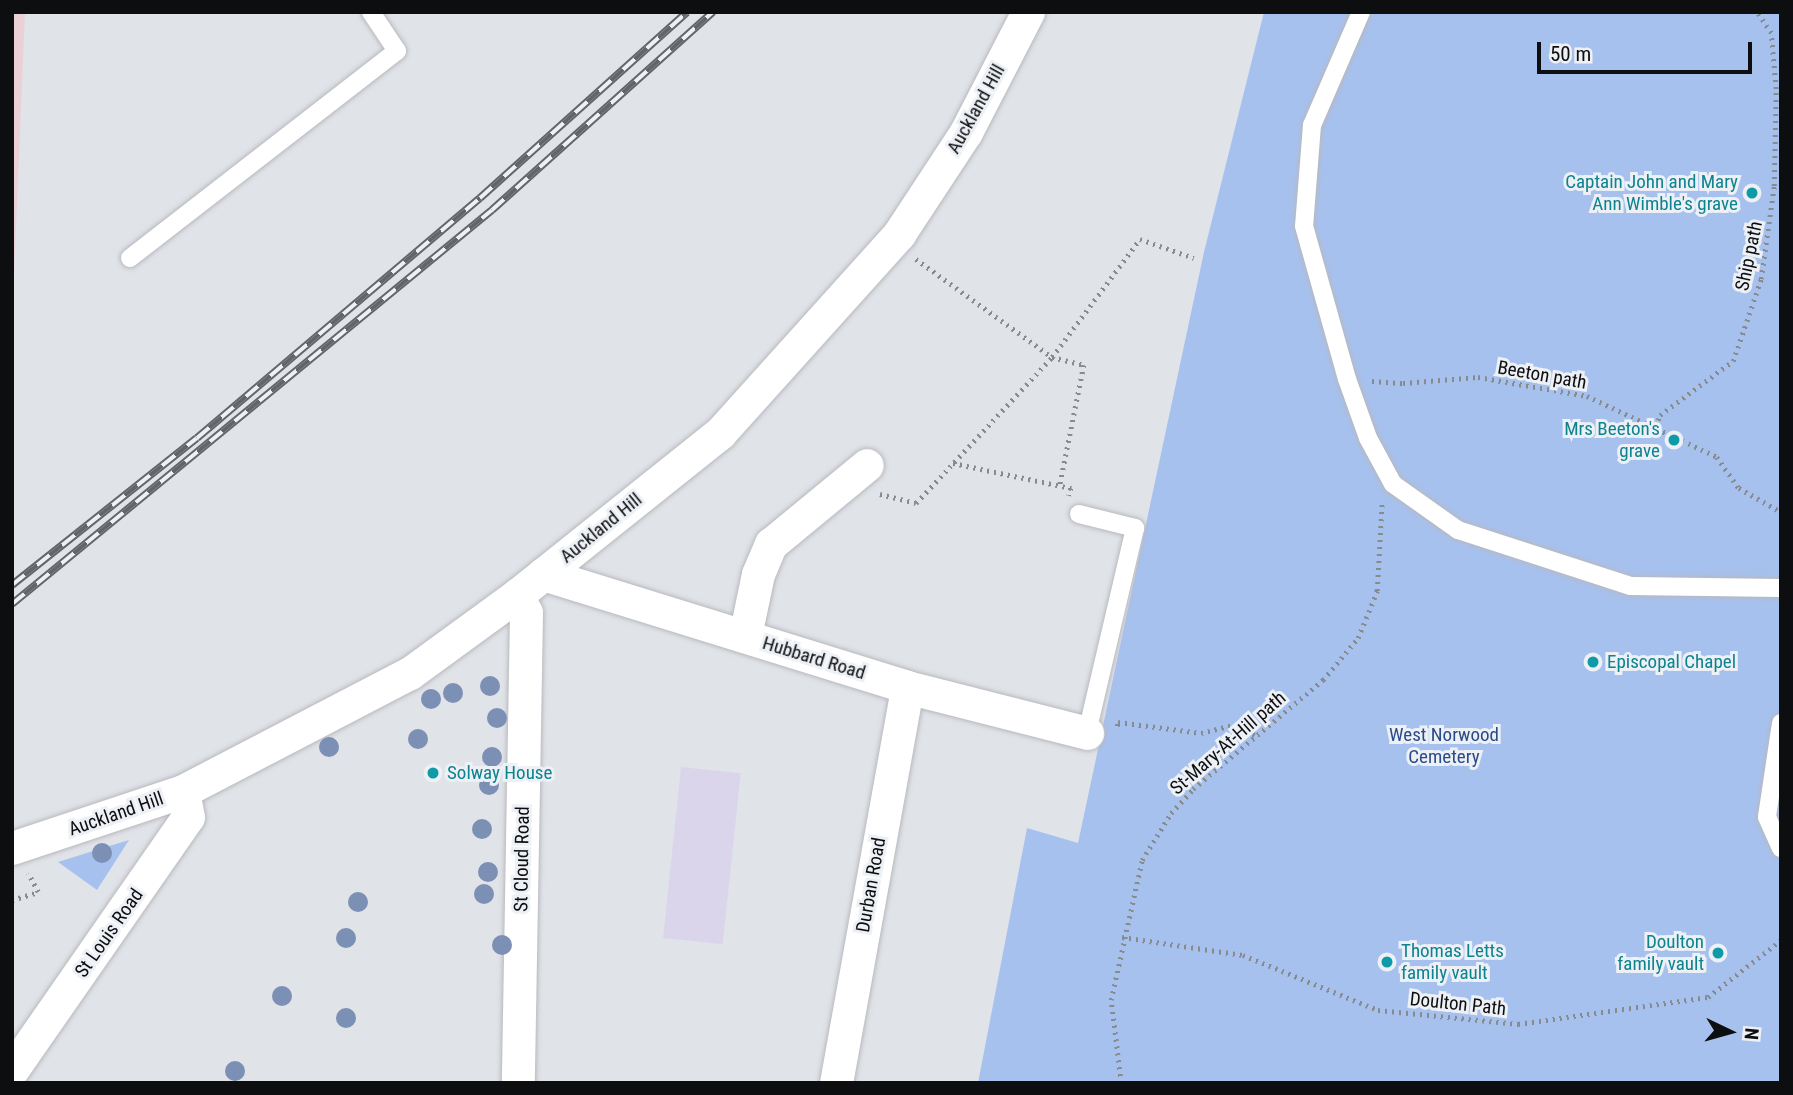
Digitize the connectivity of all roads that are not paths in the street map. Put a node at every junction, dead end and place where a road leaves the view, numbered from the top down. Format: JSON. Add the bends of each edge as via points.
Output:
{"nodes":[{"id":1,"x":371,"y":12,"type":"edge"},
{"id":2,"x":1028,"y":12,"type":"edge"},
{"id":3,"x":1361,"y":12,"type":"edge"},
{"id":4,"x":130,"y":258,"type":"dead end"},
{"id":5,"x":856,"y":475,"type":"road end"},
{"id":6,"x":1079,"y":513,"type":"road end"},
{"id":7,"x":543,"y":574,"type":"junction"},
{"id":8,"x":1781,"y":588,"type":"edge"},
{"id":9,"x":517,"y":595,"type":"junction"},
{"id":10,"x":745,"y":636,"type":"junction"},
{"id":11,"x":907,"y":687,"type":"junction"},
{"id":12,"x":1781,"y":723,"type":"edge"},
{"id":13,"x":1087,"y":733,"type":"joint"},
{"id":14,"x":183,"y":791,"type":"junction"},
{"id":15,"x":1781,"y":848,"type":"edge"},
{"id":16,"x":19,"y":857,"type":"edge"},
{"id":17,"x":12,"y":1070,"type":"edge"},
{"id":18,"x":518,"y":1083,"type":"edge"},
{"id":19,"x":836,"y":1083,"type":"edge"}],
"edges":[{"from":1,"to":4,"type":"lane","via":[[397,51]]},
{"from":2,"to":7,"type":"street","name":"Auckland Hill","via":[[965,132],[893,242],[720,433]]},
{"from":3,"to":8,"type":"lane","via":[[1311,125],[1304,226],[1347,379],[1368,438],[1393,484],[1458,530],[1630,586]]},
{"from":5,"to":10,"type":"street","via":[[771,544],[758,574]]},
{"from":6,"to":13,"type":"lane","via":[[1135,528]]},
{"from":7,"to":9,"type":"street","name":"Auckland Hill"},
{"from":7,"to":10,"type":"street","name":"Hubbard Road"},
{"from":9,"to":14,"type":"street","name":"Auckland Hill","via":[[410,673]]},
{"from":9,"to":18,"type":"street","name":"St Cloud Road","via":[[526,613]]},
{"from":10,"to":11,"type":"street","name":"Hubbard Road"},
{"from":11,"to":13,"type":"street","name":"Hubbard Road"},
{"from":11,"to":19,"type":"street","name":"Durban Road"},
{"from":12,"to":15,"type":"lane","via":[[1767,817]]},
{"from":14,"to":16,"type":"street","name":"Auckland Hill"},
{"from":14,"to":17,"type":"street","name":"St Louis Road","via":[[188,817]]}]}
